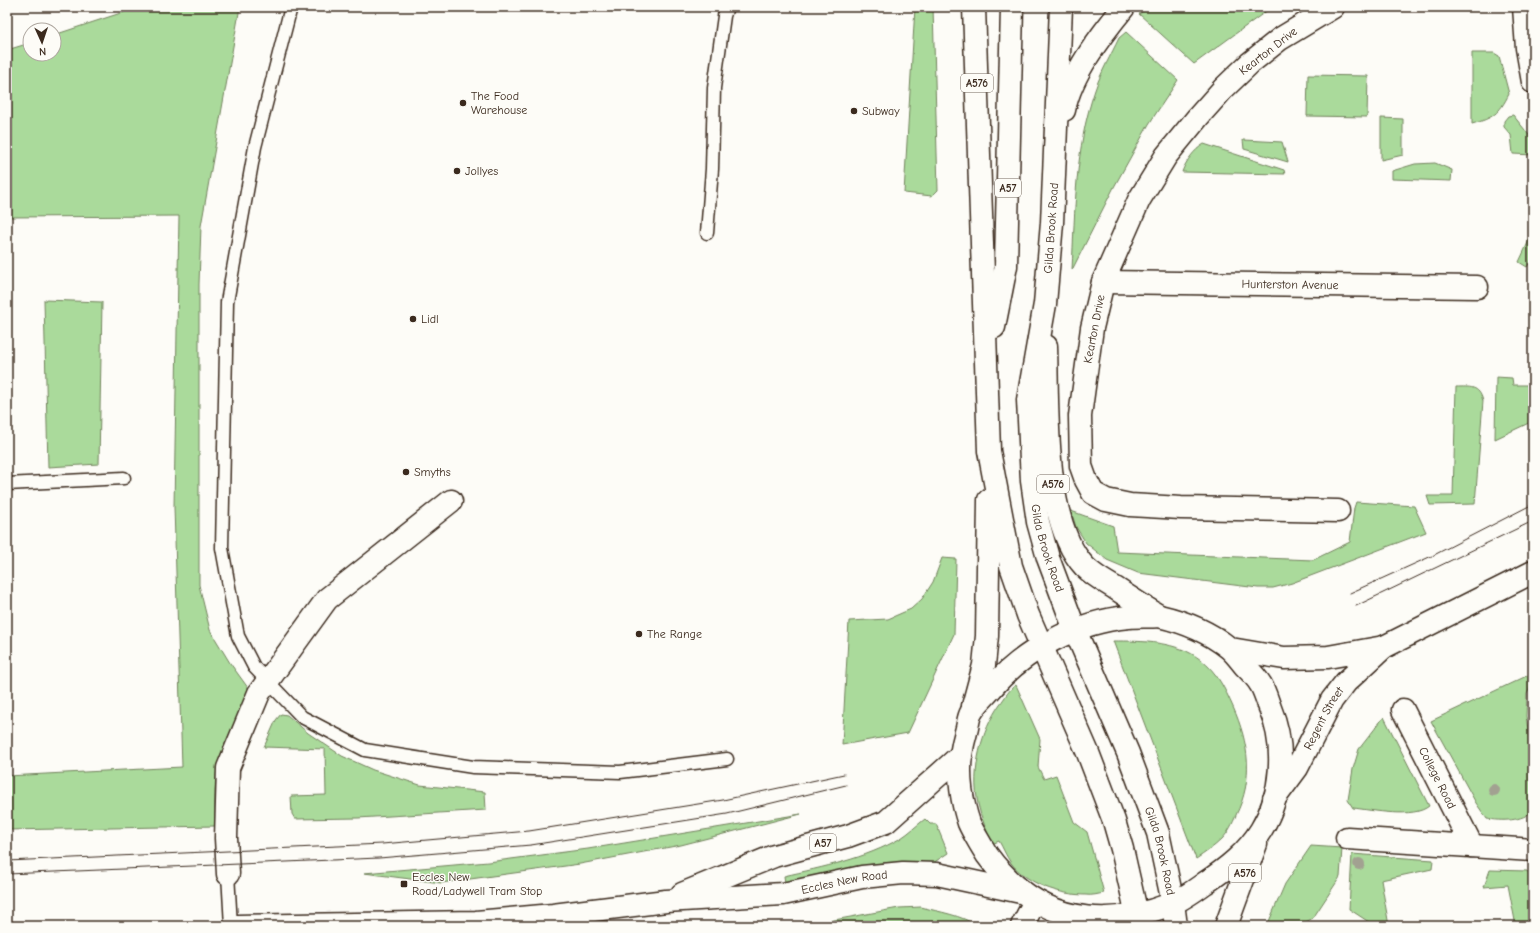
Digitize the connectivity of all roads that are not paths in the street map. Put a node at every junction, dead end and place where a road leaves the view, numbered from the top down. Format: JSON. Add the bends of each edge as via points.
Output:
{"nodes":[{"id":1,"x":291,"y":7,"type":"edge"},
{"id":2,"x":727,"y":7,"type":"edge"},
{"id":3,"x":974,"y":7,"type":"edge"},
{"id":4,"x":1012,"y":7,"type":"edge"},
{"id":5,"x":1061,"y":7,"type":"edge"},
{"id":6,"x":1124,"y":7,"type":"edge"},
{"id":7,"x":1333,"y":7,"type":"edge"},
{"id":8,"x":1524,"y":7,"type":"edge"},
{"id":9,"x":1533,"y":82,"type":"edge"},
{"id":10,"x":1056,"y":152,"type":"junction"},
{"id":11,"x":707,"y":233,"type":"dead end"},
{"id":12,"x":1103,"y":282,"type":"junction"},
{"id":13,"x":1477,"y":287,"type":"dead end"},
{"id":14,"x":1045,"y":304,"type":"junction"},
{"id":15,"x":987,"y":367,"type":"junction"},
{"id":16,"x":989,"y":451,"type":"junction"},
{"id":17,"x":124,"y":478,"type":"dead end"},
{"id":18,"x":7,"y":484,"type":"edge"},
{"id":19,"x":452,"y":501,"type":"dead end"},
{"id":20,"x":1338,"y":511,"type":"dead end"},
{"id":21,"x":1533,"y":572,"type":"edge"},
{"id":22,"x":1159,"y":616,"type":"junction"},
{"id":23,"x":1075,"y":630,"type":"junction"},
{"id":24,"x":1042,"y":647,"type":"junction"},
{"id":25,"x":1384,"y":647,"type":"junction"},
{"id":26,"x":1231,"y":649,"type":"junction"},
{"id":27,"x":268,"y":681,"type":"junction"},
{"id":28,"x":1403,"y":710,"type":"dead end"},
{"id":29,"x":971,"y":713,"type":"junction"},
{"id":30,"x":961,"y":755,"type":"junction"},
{"id":31,"x":727,"y":759,"type":"dead end"},
{"id":32,"x":1274,"y":799,"type":"junction"},
{"id":33,"x":1261,"y":830,"type":"junction"},
{"id":34,"x":1347,"y":838,"type":"dead end"},
{"id":35,"x":1472,"y":846,"type":"junction"},
{"id":36,"x":1533,"y":850,"type":"edge"},
{"id":37,"x":228,"y":874,"type":"joint"},
{"id":38,"x":1028,"y":896,"type":"junction"},
{"id":39,"x":666,"y":901,"type":"junction"},
{"id":40,"x":1173,"y":903,"type":"junction"},
{"id":41,"x":1069,"y":920,"type":"edge"},
{"id":42,"x":1137,"y":920,"type":"edge"},
{"id":43,"x":476,"y":924,"type":"edge"},
{"id":44,"x":231,"y":926,"type":"edge"},
{"id":45,"x":238,"y":926,"type":"edge"},
{"id":46,"x":1022,"y":926,"type":"edge"},
{"id":47,"x":1176,"y":926,"type":"edge"},
{"id":48,"x":1226,"y":926,"type":"edge"}],
"edges":[{"from":1,"to":27,"type":"lane","via":[[254,147],[227,302],[222,548],[238,636],[254,667]]},
{"from":2,"to":11,"type":"lane","via":[[714,88]]},
{"from":3,"to":15,"type":"main road","number":"A576"},
{"from":4,"to":15,"type":"main road","number":"A57","via":[[1006,266]]},
{"from":5,"to":10,"type":"main road","name":"Gilda Brook Road","number":"A576"},
{"from":6,"to":10,"type":"main road","via":[[1082,63],[1066,98]]},
{"from":7,"to":12,"type":"main road","name":"Kearton Drive","via":[[1280,39],[1250,63],[1198,117],[1166,156],[1139,200]]},
{"from":8,"to":9,"type":"main road","via":[[1526,48]]},
{"from":10,"to":14,"type":"main road","name":"Gilda Brook Road","number":"A576"},
{"from":12,"to":13,"type":"main road","name":"Hunterston Avenue"},
{"from":12,"to":20,"type":"main road","name":"Kearton Drive","via":[[1092,328],[1080,416],[1081,466],[1093,493],[1106,500],[1130,505]]},
{"from":14,"to":22,"type":"main road","number":"A576","via":[[1050,459],[1061,524],[1072,548],[1085,567]]},
{"from":14,"to":23,"type":"main road","name":"Gilda Brook Road","number":"A576","via":[[1028,400],[1032,481],[1038,522],[1048,558]]},
{"from":15,"to":16,"type":"main road","number":"A576"},
{"from":16,"to":24,"type":"main road","number":"A576","via":[[1011,566]]},
{"from":16,"to":29,"type":"main road","number":"A576","via":[[987,636],[984,665]]},
{"from":17,"to":18,"type":"lane"},
{"from":19,"to":27,"type":"main road","via":[[327,598]]},
{"from":21,"to":25,"type":"main road","name":"Regent Street"},
{"from":22,"to":23,"type":"main road","via":[[1128,617]]},
{"from":22,"to":26,"type":"main road","via":[[1180,621],[1205,632]]},
{"from":23,"to":24,"type":"main road"},
{"from":23,"to":40,"type":"main road","name":"Gilda Brook Road","number":"A576","via":[[1146,799],[1158,833]]},
{"from":24,"to":29,"type":"main road","via":[[1022,658],[1004,674]]},
{"from":24,"to":42,"type":"main road","number":"A576","via":[[1114,821]]},
{"from":25,"to":26,"type":"main road","name":"Regent Street","via":[[1328,657],[1284,658]]},
{"from":25,"to":32,"type":"main road","name":"Regent Street","via":[[1346,682],[1332,700],[1297,768]]},
{"from":26,"to":32,"type":"main road","via":[[1260,684],[1274,717],[1279,737],[1280,758],[1280,777]]},
{"from":27,"to":31,"type":"lane","via":[[302,717],[365,750],[473,767],[620,772]]},
{"from":27,"to":37,"type":"main road","via":[[259,693],[228,768]]},
{"from":28,"to":35,"type":"main road","name":"College Road"},
{"from":29,"to":30,"type":"main road"},
{"from":30,"to":38,"type":"main road","via":[[960,782],[970,824],[996,868]]},
{"from":30,"to":39,"type":"main road","name":"Eccles New Road","number":"A57","via":[[886,822],[848,836],[774,856]]},
{"from":32,"to":33,"type":"main road"},
{"from":33,"to":40,"type":"main road","via":[[1242,854],[1226,868]]},
{"from":33,"to":48,"type":"main road","number":"A576"},
{"from":34,"to":35,"type":"main road"},
{"from":35,"to":36,"type":"main road"},
{"from":37,"to":44,"type":"lane"},
{"from":38,"to":39,"type":"main road","name":"Eccles New Road","number":"A57","via":[[937,874],[903,872],[862,877],[783,894]]},
{"from":38,"to":41,"type":"main road"},
{"from":38,"to":46,"type":"main road"},
{"from":39,"to":43,"type":"main road","name":"Eccles New Road","number":"A57"},
{"from":40,"to":42,"type":"main road"},
{"from":40,"to":47,"type":"main road","name":"Gilda Brook Road","number":"A576"},
{"from":41,"to":42,"type":"main road"},
{"from":43,"to":45,"type":"main road","name":"Eccles New Road","number":"A57"}]}
